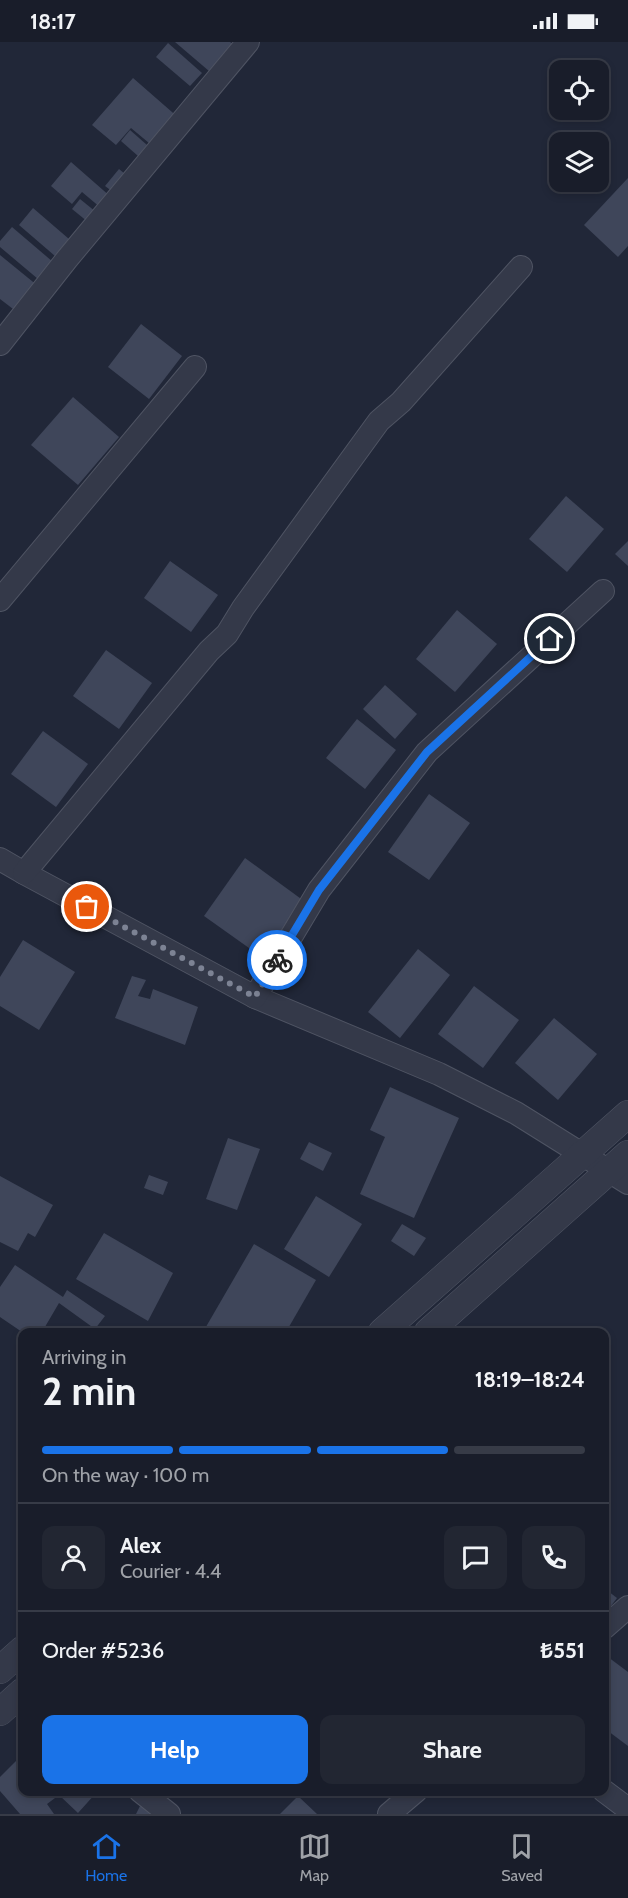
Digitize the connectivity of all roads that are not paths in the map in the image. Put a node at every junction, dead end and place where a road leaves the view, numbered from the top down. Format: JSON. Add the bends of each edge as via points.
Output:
{"nodes":[{"id":1,"x":248,"y":42,"type":"edge"},
{"id":2,"x":521,"y":267,"type":"dead end"},
{"id":3,"x":0,"y":344,"type":"edge"},
{"id":4,"x":195,"y":367,"type":"dead end"},
{"id":5,"x":603,"y":591,"type":"dead end"},
{"id":6,"x":0,"y":600,"type":"edge"},
{"id":7,"x":0,"y":859,"type":"edge"},
{"id":8,"x":24,"y":873,"type":"junction"},
{"id":9,"x":255,"y":997,"type":"junction"},
{"id":10,"x":628,"y":1114,"type":"edge"},
{"id":11,"x":582,"y":1155,"type":"junction"},
{"id":12,"x":622,"y":1169,"type":"edge"},
{"id":13,"x":387,"y":1328,"type":"edge"},
{"id":14,"x":433,"y":1328,"type":"edge"},
{"id":15,"x":628,"y":1607,"type":"edge"},
{"id":16,"x":609,"y":1624,"type":"edge"},
{"id":17,"x":18,"y":1654,"type":"edge"},
{"id":18,"x":0,"y":1670,"type":"edge"},
{"id":19,"x":609,"y":1795,"type":"edge"},
{"id":20,"x":146,"y":1796,"type":"edge"},
{"id":21,"x":410,"y":1796,"type":"edge"},
{"id":22,"x":628,"y":1809,"type":"edge"},
{"id":23,"x":169,"y":1814,"type":"edge"},
{"id":24,"x":389,"y":1814,"type":"edge"}],
"edges":[{"from":1,"to":3,"type":"street"},
{"from":2,"to":8,"type":"street","via":[[379,421],[227,634]]},
{"from":4,"to":6,"type":"street"},
{"from":5,"to":9,"type":"street","via":[[427,752],[319,890]]},
{"from":7,"to":8,"type":"street"},
{"from":8,"to":9,"type":"street"},
{"from":9,"to":11,"type":"street","via":[[439,1074],[516,1113]]},
{"from":10,"to":11,"type":"street"},
{"from":11,"to":12,"type":"street"},
{"from":11,"to":13,"type":"street"},
{"from":12,"to":14,"type":"street"},
{"from":15,"to":16,"type":"street"},
{"from":17,"to":18,"type":"street"},
{"from":19,"to":22,"type":"street"},
{"from":20,"to":23,"type":"street"},
{"from":21,"to":24,"type":"street"}]}
